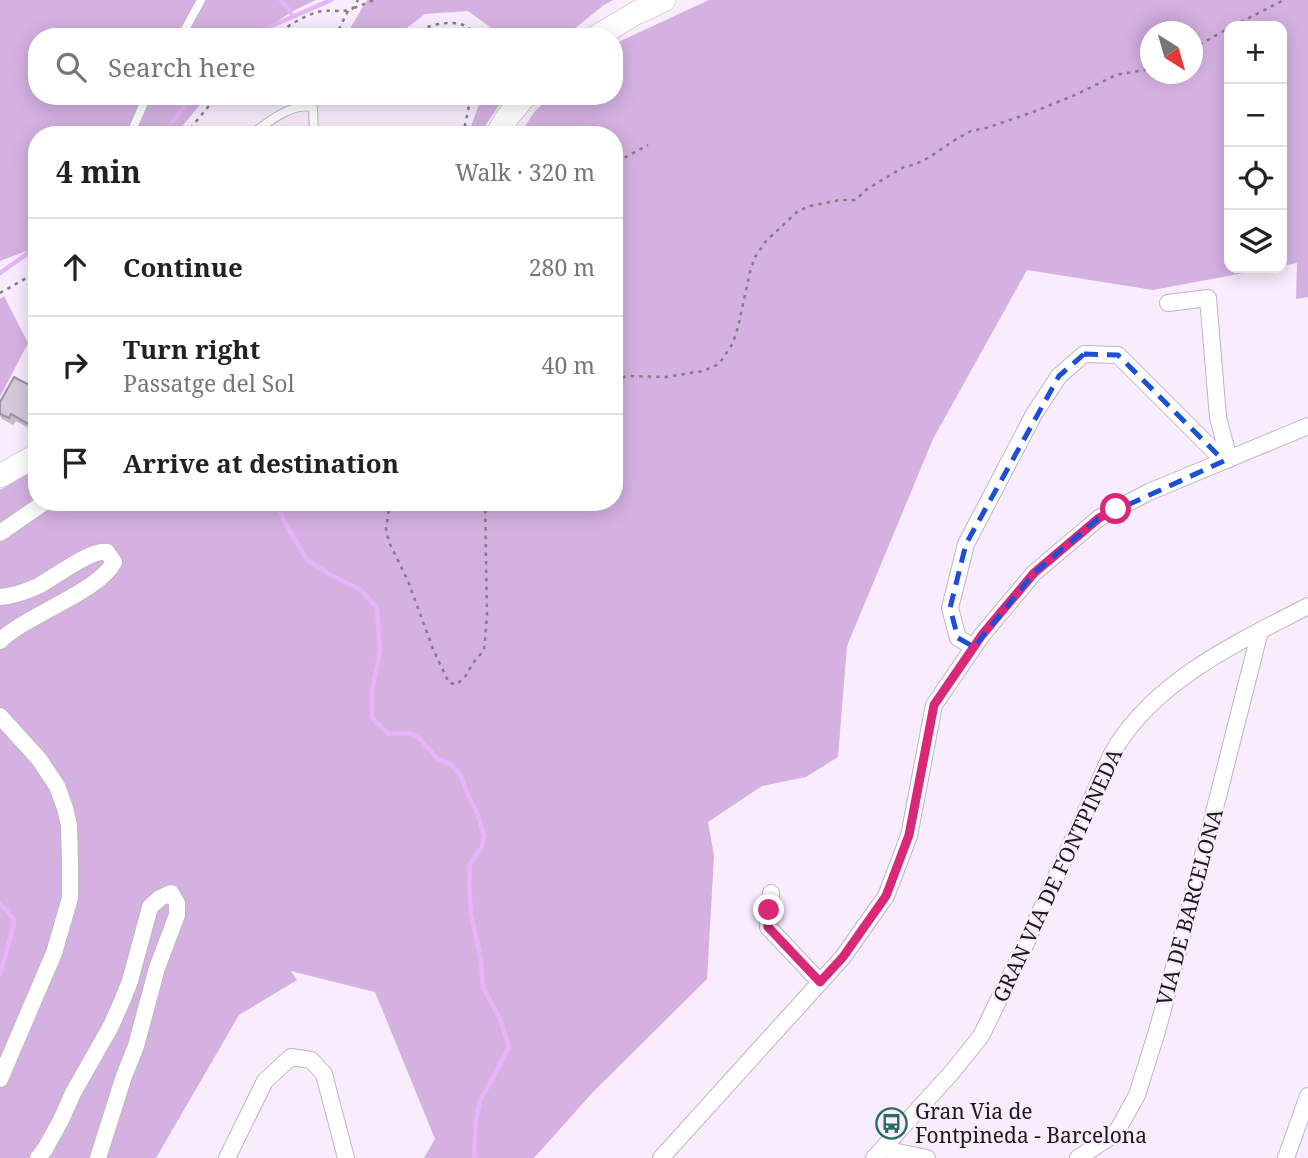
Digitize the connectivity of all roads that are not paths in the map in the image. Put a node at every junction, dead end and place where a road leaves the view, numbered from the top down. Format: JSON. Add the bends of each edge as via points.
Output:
{"nodes":[{"id":1,"x":201,"y":0,"type":"edge"},
{"id":2,"x":664,"y":0,"type":"edge"},
{"id":3,"x":186,"y":28,"type":"edge"},
{"id":4,"x":611,"y":28,"type":"edge"},
{"id":5,"x":143,"y":105,"type":"edge"},
{"id":6,"x":306,"y":105,"type":"edge"},
{"id":7,"x":306,"y":105,"type":"edge"},
{"id":8,"x":518,"y":105,"type":"edge"},
{"id":9,"x":134,"y":126,"type":"edge"},
{"id":10,"x":262,"y":126,"type":"edge"},
{"id":11,"x":314,"y":126,"type":"edge"},
{"id":12,"x":502,"y":126,"type":"edge"},
{"id":13,"x":1168,"y":303,"type":"dead end"},
{"id":14,"x":1308,"y":426,"type":"edge"},
{"id":15,"x":28,"y":460,"type":"edge"},
{"id":16,"x":1227,"y":460,"type":"junction"},
{"id":17,"x":0,"y":476,"type":"edge"},
{"id":18,"x":32,"y":511,"type":"edge"},
{"id":19,"x":0,"y":533,"type":"edge"},
{"id":20,"x":0,"y":597,"type":"edge"},
{"id":21,"x":1308,"y":606,"type":"edge"},
{"id":22,"x":1260,"y":632,"type":"junction"},
{"id":23,"x":0,"y":641,"type":"edge"},
{"id":24,"x":974,"y":647,"type":"junction"},
{"id":25,"x":0,"y":716,"type":"edge"},
{"id":26,"x":771,"y":893,"type":"dead end"},
{"id":27,"x":820,"y":982,"type":"junction"},
{"id":28,"x":0,"y":1079,"type":"edge"},
{"id":29,"x":1308,"y":1096,"type":"edge"},
{"id":30,"x":878,"y":1154,"type":"edge"},
{"id":31,"x":38,"y":1158,"type":"edge"},
{"id":32,"x":97,"y":1158,"type":"edge"},
{"id":33,"x":228,"y":1158,"type":"edge"},
{"id":34,"x":346,"y":1158,"type":"edge"},
{"id":35,"x":661,"y":1158,"type":"edge"},
{"id":36,"x":927,"y":1158,"type":"edge"},
{"id":37,"x":1078,"y":1158,"type":"edge"},
{"id":38,"x":1286,"y":1158,"type":"edge"}],
"edges":[{"from":1,"to":3,"type":"lane"},
{"from":2,"to":4,"type":"main road"},
{"from":5,"to":9,"type":"lane"},
{"from":6,"to":10,"type":"lane"},
{"from":7,"to":11,"type":"lane","via":[[313,108]]},
{"from":8,"to":12,"type":"main road"},
{"from":13,"to":16,"type":"street","via":[[1208,298],[1218,417]]},
{"from":14,"to":16,"type":"street"},
{"from":15,"to":17,"type":"main road"},
{"from":16,"to":24,"type":"street","via":[[1099,518],[1034,573]]},
{"from":16,"to":24,"type":"street","via":[[1118,355],[1084,354],[1059,376],[1034,414],[966,544],[950,608],[958,638]]},
{"from":18,"to":19,"type":"street"},
{"from":20,"to":23,"type":"street","via":[[25,592],[101,551],[114,562],[85,589]]},
{"from":21,"to":22,"type":"street","name":"GRAN VIA DE FONTPINEDA"},
{"from":22,"to":30,"type":"street","name":"GRAN VIA DE FONTPINEDA","via":[[1185,676],[1123,737],[981,1037]]},
{"from":22,"to":37,"type":"street","name":"VIA DE BARCELONA","via":[[1137,1096],[1116,1132]]},
{"from":24,"to":27,"type":"street","via":[[934,705],[909,835],[886,896]]},
{"from":25,"to":28,"type":"street","via":[[57,786],[69,825],[70,863],[69,898],[54,953]]},
{"from":26,"to":27,"type":"street","via":[[768,927]]},
{"from":27,"to":35,"type":"street"},
{"from":29,"to":38,"type":"street"},
{"from":30,"to":36,"type":"street"},
{"from":31,"to":32,"type":"street","via":[[111,1026],[130,981],[150,907],[170,893],[177,903],[177,915]]},
{"from":33,"to":34,"type":"street","via":[[265,1081],[291,1057],[311,1059],[324,1074]]}]}
